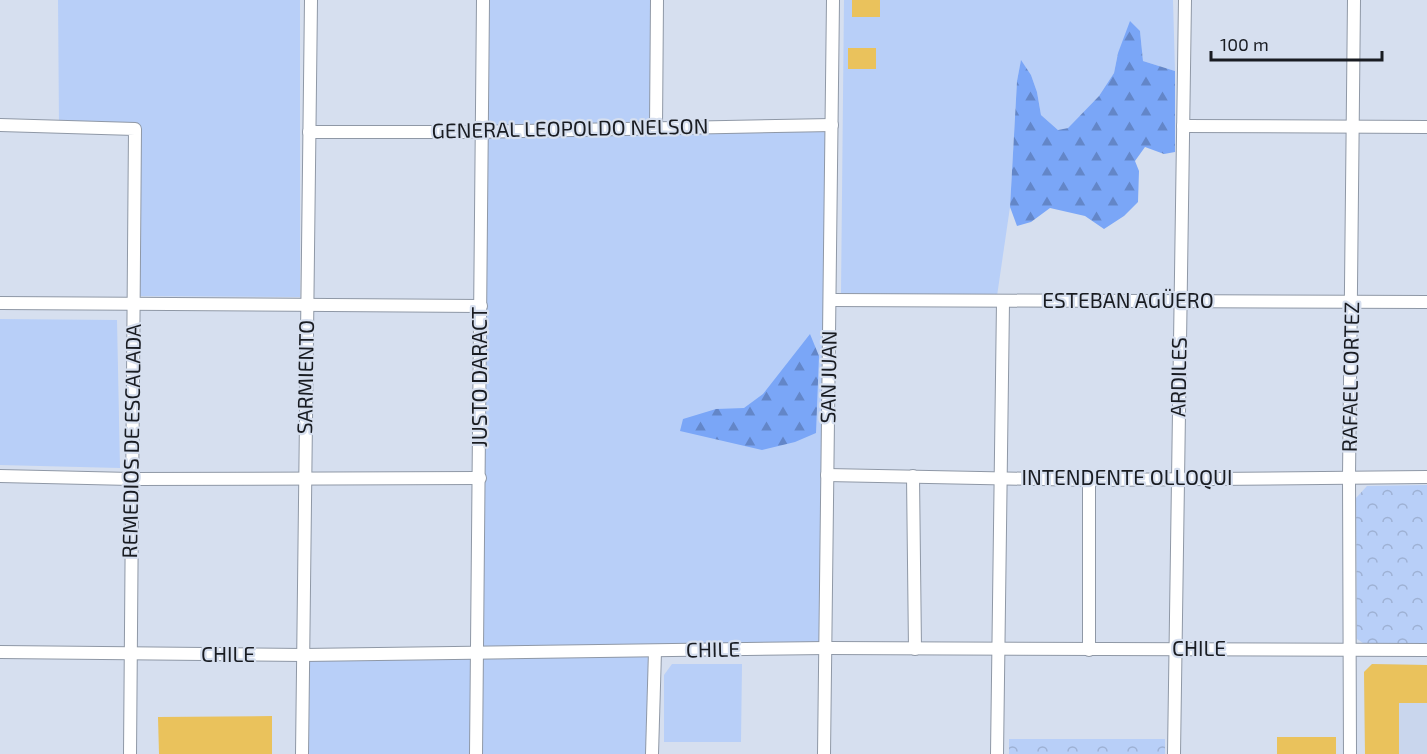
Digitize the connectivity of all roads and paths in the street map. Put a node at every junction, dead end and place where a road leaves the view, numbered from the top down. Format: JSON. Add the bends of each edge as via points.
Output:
{"nodes":[{"id":1,"x":311,"y":0,"type":"edge"},
{"id":2,"x":483,"y":0,"type":"edge"},
{"id":3,"x":657,"y":0,"type":"edge"},
{"id":4,"x":833,"y":0,"type":"edge"},
{"id":5,"x":1185,"y":0,"type":"edge"},
{"id":6,"x":1354,"y":0,"type":"edge"},
{"id":7,"x":0,"y":125,"type":"edge"},
{"id":8,"x":832,"y":125,"type":"junction"},
{"id":9,"x":1183,"y":126,"type":"junction"},
{"id":10,"x":1354,"y":126,"type":"junction"},
{"id":11,"x":656,"y":127,"type":"junction"},
{"id":12,"x":1427,"y":127,"type":"edge"},
{"id":13,"x":481,"y":131,"type":"junction"},
{"id":14,"x":309,"y":132,"type":"junction"},
{"id":15,"x":830,"y":300,"type":"junction"},
{"id":16,"x":1180,"y":301,"type":"junction"},
{"id":17,"x":1003,"y":302,"type":"junction"},
{"id":18,"x":1352,"y":302,"type":"junction"},
{"id":19,"x":1427,"y":302,"type":"edge"},
{"id":20,"x":0,"y":303,"type":"edge"},
{"id":21,"x":134,"y":303,"type":"junction"},
{"id":22,"x":307,"y":305,"type":"junction"},
{"id":23,"x":481,"y":306,"type":"junction"},
{"id":24,"x":827,"y":475,"type":"junction"},
{"id":25,"x":0,"y":476,"type":"edge"},
{"id":26,"x":913,"y":476,"type":"junction"},
{"id":27,"x":1349,"y":477,"type":"junction"},
{"id":28,"x":1427,"y":477,"type":"edge"},
{"id":29,"x":480,"y":478,"type":"junction"},
{"id":30,"x":1002,"y":478,"type":"junction"},
{"id":31,"x":1178,"y":478,"type":"junction"},
{"id":32,"x":131,"y":479,"type":"junction"},
{"id":33,"x":305,"y":479,"type":"junction"},
{"id":34,"x":1089,"y":480,"type":"junction"},
{"id":35,"x":827,"y":648,"type":"junction"},
{"id":36,"x":915,"y":649,"type":"junction"},
{"id":37,"x":1000,"y":649,"type":"junction"},
{"id":38,"x":1175,"y":649,"type":"junction"},
{"id":39,"x":1089,"y":650,"type":"junction"},
{"id":40,"x":1350,"y":650,"type":"junction"},
{"id":41,"x":1427,"y":650,"type":"edge"},
{"id":42,"x":0,"y":651,"type":"edge"},
{"id":43,"x":655,"y":651,"type":"junction"},
{"id":44,"x":478,"y":653,"type":"junction"},
{"id":45,"x":131,"y":654,"type":"junction"},
{"id":46,"x":303,"y":655,"type":"junction"},
{"id":47,"x":130,"y":754,"type":"edge"},
{"id":48,"x":302,"y":754,"type":"edge"},
{"id":49,"x":476,"y":754,"type":"edge"},
{"id":50,"x":652,"y":754,"type":"edge"},
{"id":51,"x":824,"y":754,"type":"edge"},
{"id":52,"x":998,"y":754,"type":"edge"},
{"id":53,"x":1174,"y":754,"type":"edge"},
{"id":54,"x":1350,"y":754,"type":"edge"}],
"edges":[{"from":1,"to":14,"type":"street","name":"SARMIENTO"},
{"from":2,"to":13,"type":"street","name":"JUSTO DARACT"},
{"from":3,"to":11,"type":"street"},
{"from":4,"to":8,"type":"street","name":"SAN JUAN"},
{"from":5,"to":9,"type":"street","name":"ARDILES"},
{"from":6,"to":10,"type":"street","name":"RAFAEL CORTEZ"},
{"from":7,"to":21,"type":"street","name":"REMEDIOS DE ESCALADA","via":[[135,129]]},
{"from":8,"to":11,"type":"street","name":"GENERAL LEOPOLDO NELSON"},
{"from":8,"to":15,"type":"street","name":"SAN JUAN"},
{"from":9,"to":10,"type":"street"},
{"from":9,"to":16,"type":"street","name":"ARDILES"},
{"from":10,"to":12,"type":"street"},
{"from":10,"to":18,"type":"street","name":"RAFAEL CORTEZ"},
{"from":11,"to":13,"type":"street","name":"GENERAL LEOPOLDO NELSON"},
{"from":13,"to":14,"type":"street","name":"GENERAL LEOPOLDO NELSON"},
{"from":13,"to":23,"type":"street","name":"JUSTO DARACT"},
{"from":14,"to":22,"type":"street","name":"SARMIENTO"},
{"from":15,"to":17,"type":"street","name":"ESTEBAN AGÜERO"},
{"from":15,"to":24,"type":"street","name":"SAN JUAN"},
{"from":16,"to":17,"type":"street","name":"ESTEBAN AGÜERO"},
{"from":16,"to":18,"type":"street","name":"ESTEBAN AGÜERO"},
{"from":16,"to":31,"type":"street","name":"ARDILES"},
{"from":17,"to":30,"type":"street"},
{"from":18,"to":19,"type":"street","name":"ESTEBAN AGÜERO"},
{"from":18,"to":27,"type":"street","name":"RAFAEL CORTEZ"},
{"from":20,"to":21,"type":"street"},
{"from":21,"to":22,"type":"street"},
{"from":21,"to":32,"type":"street","name":"REMEDIOS DE ESCALADA"},
{"from":22,"to":23,"type":"street"},
{"from":22,"to":33,"type":"street","name":"SARMIENTO"},
{"from":23,"to":29,"type":"street","name":"JUSTO DARACT"},
{"from":24,"to":26,"type":"street","name":"INTENDENTE OLLOQUI"},
{"from":24,"to":35,"type":"street","name":"SAN JUAN"},
{"from":25,"to":32,"type":"street"},
{"from":26,"to":30,"type":"street","name":"INTENDENTE OLLOQUI"},
{"from":26,"to":36,"type":"street"},
{"from":27,"to":28,"type":"street","name":"INTENDENTE OLLOQUI"},
{"from":27,"to":31,"type":"street","name":"INTENDENTE OLLOQUI"},
{"from":27,"to":40,"type":"street","name":"RAFAEL CORTEZ"},
{"from":29,"to":33,"type":"street"},
{"from":29,"to":44,"type":"street","name":"JUSTO DARACT"},
{"from":30,"to":34,"type":"street","name":"INTENDENTE OLLOQUI"},
{"from":30,"to":37,"type":"street"},
{"from":31,"to":34,"type":"street","name":"INTENDENTE OLLOQUI"},
{"from":31,"to":38,"type":"street","name":"ARDILES"},
{"from":32,"to":33,"type":"street"},
{"from":32,"to":45,"type":"street","name":"REMEDIOS DE ESCALADA"},
{"from":33,"to":46,"type":"street","name":"SARMIENTO"},
{"from":34,"to":39,"type":"street"},
{"from":35,"to":36,"type":"street","name":"CHILE"},
{"from":35,"to":43,"type":"street","name":"CHILE"},
{"from":35,"to":51,"type":"street","name":"SAN JUAN"},
{"from":36,"to":37,"type":"street","name":"CHILE"},
{"from":37,"to":39,"type":"street","name":"CHILE"},
{"from":37,"to":52,"type":"street"},
{"from":38,"to":39,"type":"street","name":"CHILE"},
{"from":38,"to":40,"type":"street","name":"CHILE"},
{"from":38,"to":53,"type":"street","name":"ARDILES"},
{"from":40,"to":41,"type":"street","name":"CHILE"},
{"from":40,"to":54,"type":"street","name":"RAFAEL CORTEZ"},
{"from":42,"to":45,"type":"street","name":"CHILE"},
{"from":43,"to":44,"type":"street","name":"CHILE"},
{"from":43,"to":50,"type":"street"},
{"from":44,"to":46,"type":"street","name":"CHILE"},
{"from":44,"to":49,"type":"street","name":"JUSTO DARACT"},
{"from":45,"to":46,"type":"street","name":"CHILE"},
{"from":45,"to":47,"type":"street","name":"REMEDIOS DE ESCALADA"},
{"from":46,"to":48,"type":"street","name":"SARMIENTO"}]}
